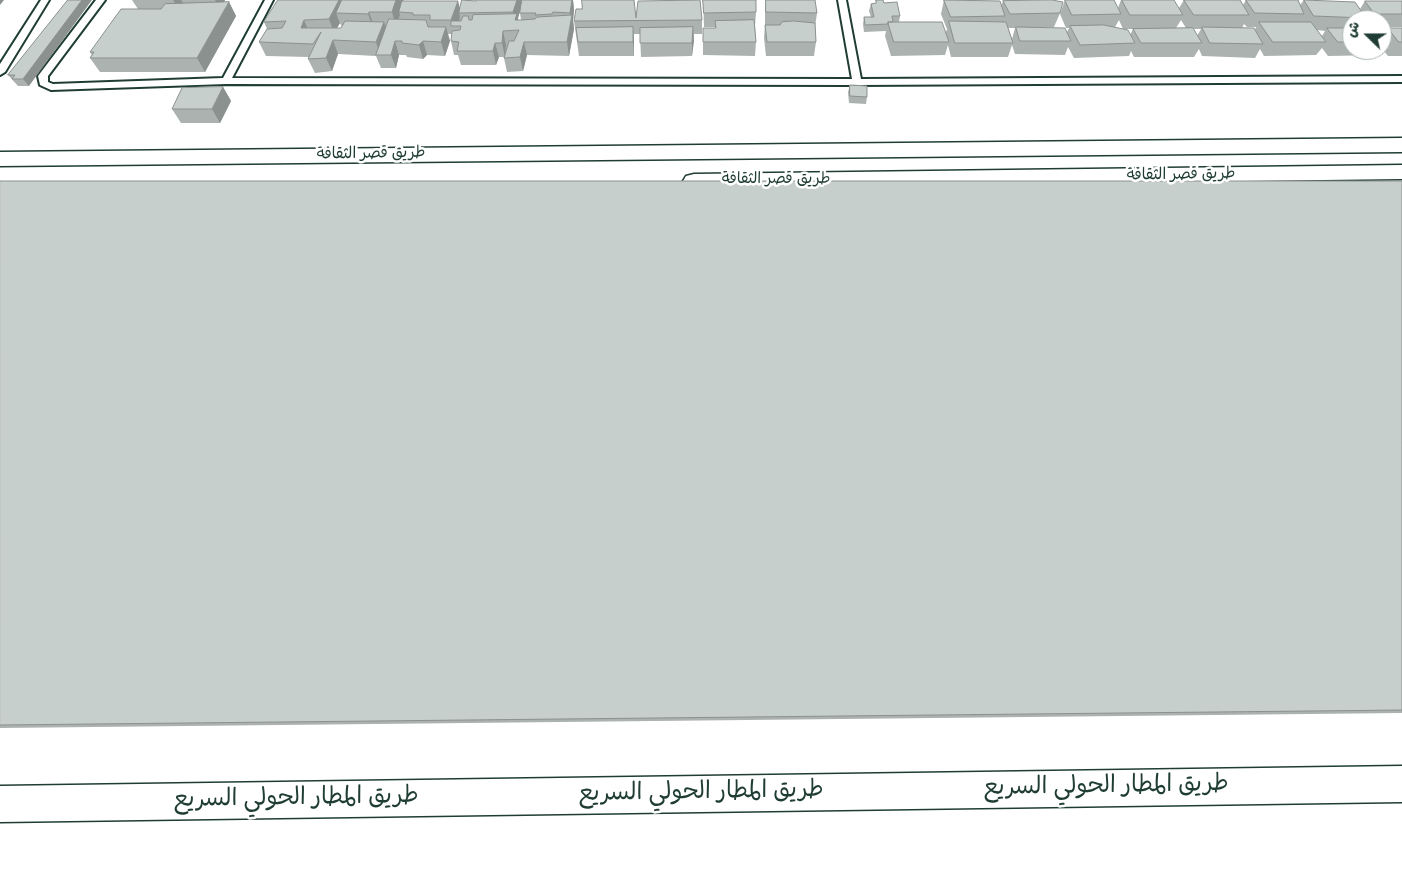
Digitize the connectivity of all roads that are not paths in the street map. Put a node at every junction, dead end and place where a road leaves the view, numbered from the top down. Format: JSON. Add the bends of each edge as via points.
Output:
{"nodes":[{"id":1,"x":45,"y":0,"type":"edge"},
{"id":2,"x":101,"y":0,"type":"edge"},
{"id":3,"x":269,"y":0,"type":"edge"},
{"id":4,"x":842,"y":0,"type":"edge"},
{"id":5,"x":0,"y":72,"type":"edge"},
{"id":6,"x":1402,"y":78,"type":"edge"},
{"id":7,"x":226,"y":81,"type":"junction"},
{"id":8,"x":858,"y":82,"type":"junction"},
{"id":9,"x":1402,"y":145,"type":"edge"},
{"id":10,"x":994,"y":148,"type":"junction"},
{"id":11,"x":886,"y":149,"type":"junction"},
{"id":12,"x":0,"y":159,"type":"edge"},
{"id":13,"x":1402,"y":172,"type":"edge"},
{"id":14,"x":1004,"y":178,"type":"junction"},
{"id":15,"x":898,"y":179,"type":"junction"},
{"id":16,"x":678,"y":181,"type":"edge"},
{"id":17,"x":1402,"y":784,"type":"edge"},
{"id":18,"x":0,"y":804,"type":"edge"}],
"edges":[{"from":1,"to":5,"type":"lane"},
{"from":2,"to":7,"type":"lane","via":[[43,76],[43,83],[51,86]]},
{"from":3,"to":7,"type":"lane"},
{"from":4,"to":8,"type":"lane"},
{"from":6,"to":8,"type":"lane"},
{"from":7,"to":8,"type":"lane"},
{"from":9,"to":10,"type":"main road","name":"طريق قصر الثقافة"},
{"from":10,"to":11,"type":"main road","name":"طريق قصر الثقافة"},
{"from":10,"to":14,"type":"main road","via":[[985,160],[991,171]]},
{"from":11,"to":12,"type":"main road","name":"طريق قصر الثقافة"},
{"from":11,"to":15,"type":"main road","via":[[900,154],[908,162],[908,172]]},
{"from":13,"to":14,"type":"main road","name":"طريق قصر الثقافة"},
{"from":14,"to":15,"type":"main road","name":"طريق قصر الثقافة"},
{"from":15,"to":16,"type":"main road","name":"طريق قصر الثقافة"},
{"from":17,"to":18,"type":"main road","name":"طريق المطار الحولي السريع"}]}
